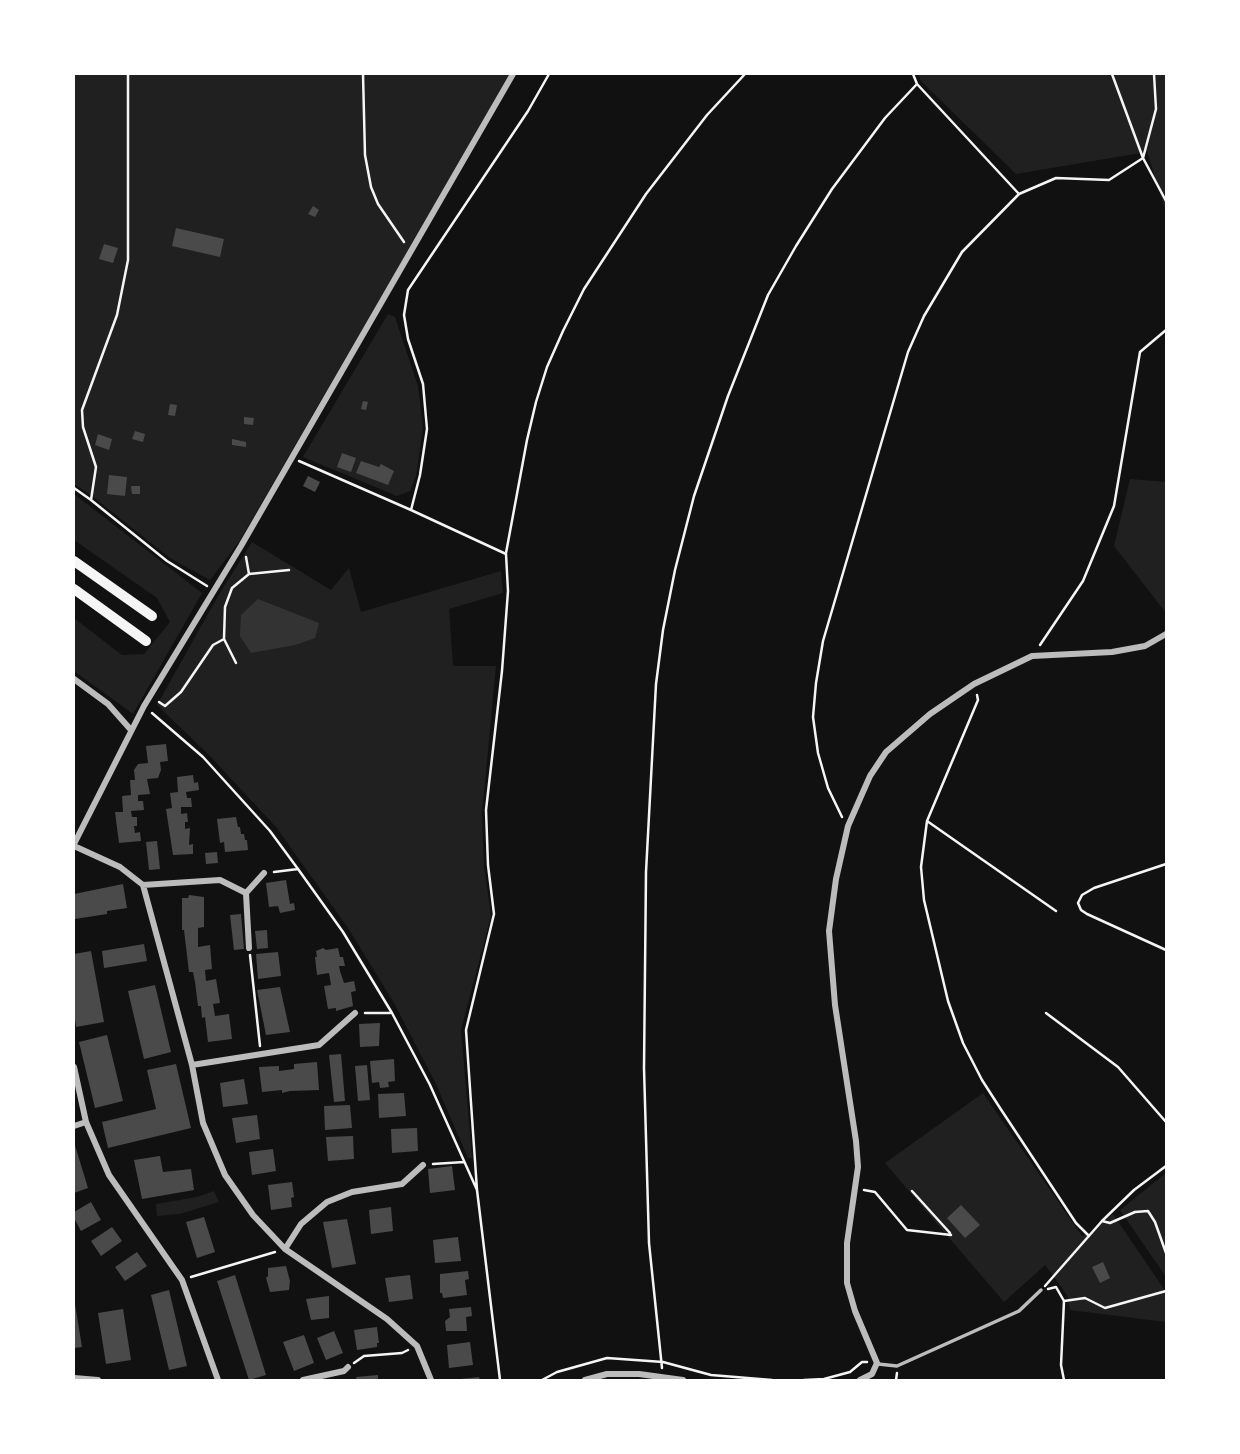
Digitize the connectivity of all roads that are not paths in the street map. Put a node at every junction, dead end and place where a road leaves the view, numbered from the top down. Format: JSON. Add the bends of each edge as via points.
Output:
{"nodes":[{"id":1,"x":513,"y":74,"type":"edge"},
{"id":2,"x":74,"y":561,"type":"edge"},
{"id":3,"x":74,"y":589,"type":"edge"},
{"id":4,"x":152,"y":616,"type":"dead end"},
{"id":5,"x":1167,"y":634,"type":"edge"},
{"id":6,"x":146,"y":641,"type":"dead end"},
{"id":7,"x":74,"y":679,"type":"edge"},
{"id":8,"x":131,"y":730,"type":"junction"},
{"id":9,"x":74,"y":845,"type":"edge"},
{"id":10,"x":264,"y":873,"type":"road end"},
{"id":11,"x":143,"y":885,"type":"junction"},
{"id":12,"x":246,"y":893,"type":"junction"},
{"id":13,"x":249,"y":948,"type":"road end"},
{"id":14,"x":355,"y":1013,"type":"road end"},
{"id":15,"x":192,"y":1065,"type":"junction"},
{"id":16,"x":74,"y":1067,"type":"edge"},
{"id":17,"x":86,"y":1122,"type":"junction"},
{"id":18,"x":74,"y":1126,"type":"edge"},
{"id":19,"x":423,"y":1165,"type":"dead end"},
{"id":20,"x":285,"y":1249,"type":"junction"},
{"id":21,"x":1041,"y":1290,"type":"road end"},
{"id":22,"x":877,"y":1363,"type":"junction"},
{"id":23,"x":348,"y":1367,"type":"road end"},
{"id":24,"x":74,"y":1378,"type":"edge"},
{"id":25,"x":88,"y":1380,"type":"edge"},
{"id":26,"x":98,"y":1381,"type":"edge"},
{"id":27,"x":218,"y":1381,"type":"edge"},
{"id":28,"x":303,"y":1381,"type":"edge"},
{"id":29,"x":431,"y":1381,"type":"edge"},
{"id":30,"x":585,"y":1381,"type":"edge"},
{"id":31,"x":682,"y":1381,"type":"edge"},
{"id":32,"x":860,"y":1381,"type":"edge"}],
"edges":[{"from":1,"to":8,"type":"street"},
{"from":2,"to":4,"type":"highway"},
{"from":3,"to":6,"type":"highway"},
{"from":5,"to":22,"type":"street","via":[[1145,646],[1112,652],[1032,656],[974,684],[886,752],[848,826],[828,931],[858,1167],[847,1244],[847,1283]]},
{"from":7,"to":8,"type":"street","via":[[108,704]]},
{"from":8,"to":9,"type":"street"},
{"from":9,"to":11,"type":"street","via":[[120,867]]},
{"from":10,"to":12,"type":"street"},
{"from":11,"to":12,"type":"street","via":[[220,880]]},
{"from":11,"to":15,"type":"street"},
{"from":12,"to":13,"type":"street"},
{"from":14,"to":15,"type":"street","via":[[319,1045]]},
{"from":15,"to":20,"type":"street","via":[[203,1123],[225,1175]]},
{"from":16,"to":17,"type":"street"},
{"from":17,"to":18,"type":"street"},
{"from":17,"to":27,"type":"street","via":[[109,1175],[182,1280]]},
{"from":19,"to":20,"type":"street","via":[[402,1184],[352,1192],[327,1202],[301,1223]]},
{"from":20,"to":29,"type":"street","via":[[387,1319],[417,1346]]},
{"from":21,"to":22,"type":"lane","via":[[1019,1311],[909,1361],[897,1366]]},
{"from":22,"to":32,"type":"street","via":[[872,1374]]},
{"from":23,"to":28,"type":"street"},
{"from":24,"to":25,"type":"street"},
{"from":25,"to":26,"type":"street"},
{"from":30,"to":31,"type":"street","via":[[607,1374]]}]}
